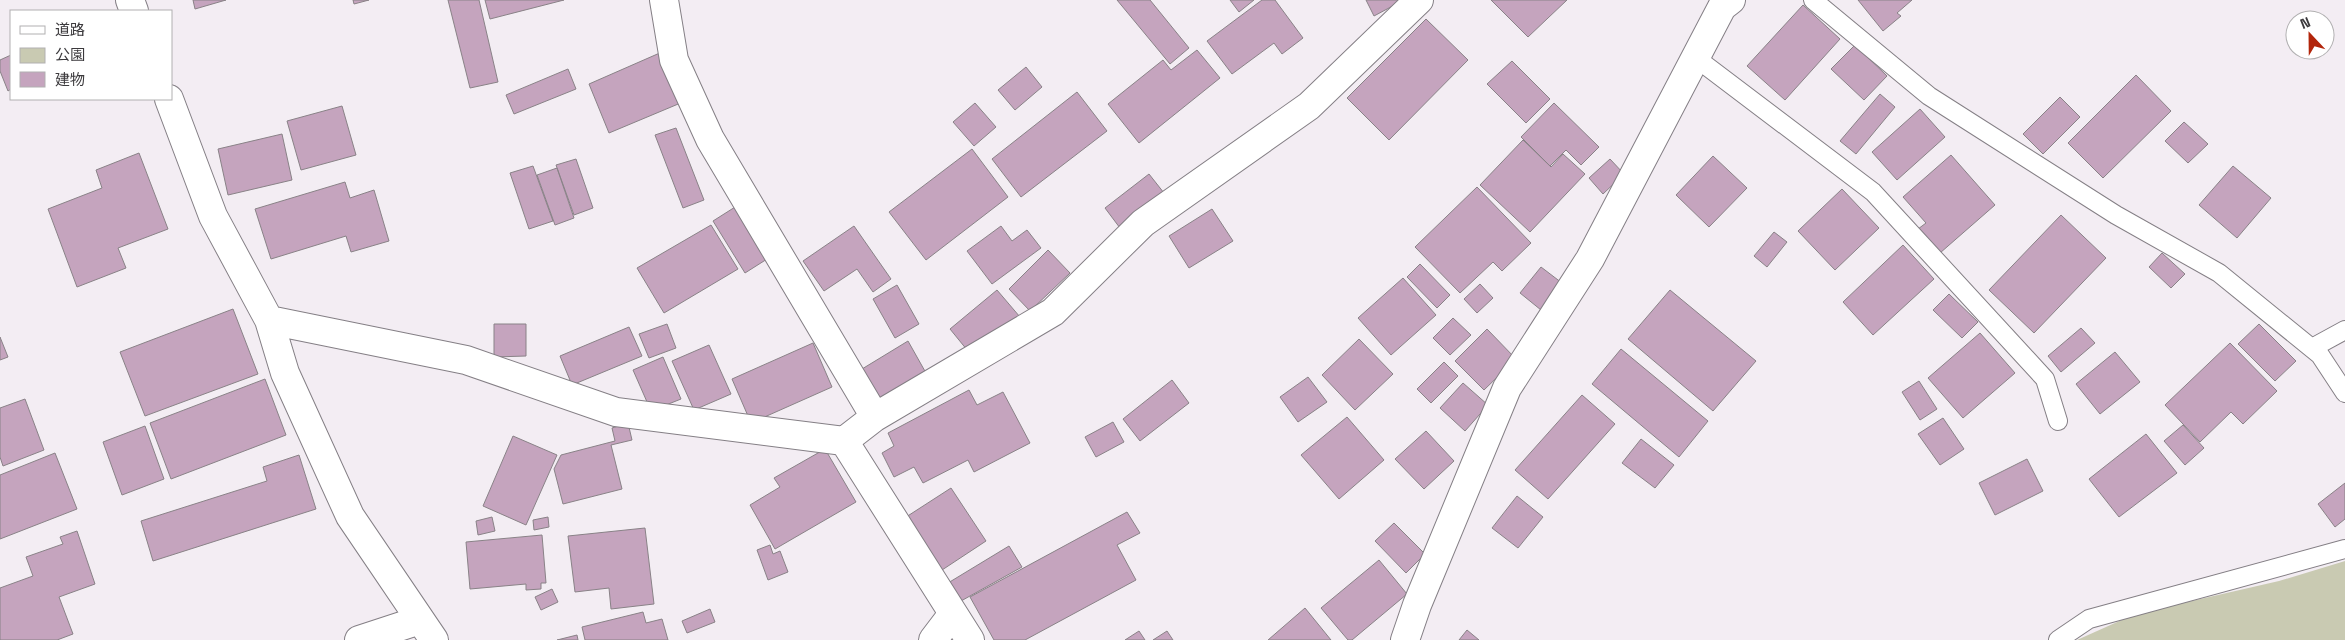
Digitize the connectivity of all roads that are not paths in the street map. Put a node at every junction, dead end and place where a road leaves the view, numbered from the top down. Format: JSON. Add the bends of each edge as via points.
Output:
{"nodes":[{"id":1,"x":664,"y":0,"type":"edge"},
{"id":2,"x":1419,"y":0,"type":"edge"},
{"id":3,"x":1731,"y":0,"type":"edge"},
{"id":4,"x":1813,"y":0,"type":"edge"},
{"id":5,"x":1696,"y":58,"type":"junction"},
{"id":6,"x":169,"y":100,"type":"edge"},
{"id":7,"x":269,"y":320,"type":"junction"},
{"id":8,"x":2345,"y":330,"type":"edge"},
{"id":9,"x":2312,"y":348,"type":"junction"},
{"id":10,"x":2345,"y":393,"type":"edge"},
{"id":11,"x":875,"y":417,"type":"junction"},
{"id":12,"x":2058,"y":421,"type":"dead end"},
{"id":13,"x":844,"y":441,"type":"junction"},
{"id":14,"x":2345,"y":550,"type":"edge"},
{"id":15,"x":952,"y":615,"type":"junction"},
{"id":16,"x":427,"y":630,"type":"edge"},
{"id":17,"x":359,"y":640,"type":"edge"},
{"id":18,"x":933,"y":640,"type":"edge"},
{"id":19,"x":970,"y":640,"type":"edge"},
{"id":20,"x":1405,"y":640,"type":"edge"},
{"id":21,"x":2058,"y":640,"type":"edge"}],
"edges":[{"from":1,"to":11,"type":"street","via":[[674,60],[710,139]]},
{"from":2,"to":11,"type":"street","via":[[1309,106],[1142,224],[1053,312]]},
{"from":3,"to":5,"type":"street","via":[[1722,7]]},
{"from":4,"to":9,"type":"lane","via":[[1929,96],[2116,215],[2219,273]]},
{"from":5,"to":12,"type":"lane","via":[[1873,192],[2045,379]]},
{"from":5,"to":20,"type":"street","via":[[1590,259],[1507,388]]},
{"from":6,"to":7,"type":"street","via":[[213,216]]},
{"from":7,"to":13,"type":"street","via":[[466,360],[616,412]]},
{"from":7,"to":16,"type":"street","via":[[285,373],[350,516]]},
{"from":8,"to":9,"type":"lane"},
{"from":9,"to":10,"type":"lane"},
{"from":11,"to":13,"type":"street"},
{"from":13,"to":15,"type":"street"},
{"from":14,"to":21,"type":"lane","via":[[2089,619]]},
{"from":15,"to":18,"type":"street"},
{"from":15,"to":19,"type":"street"},
{"from":16,"to":17,"type":"street"}]}
